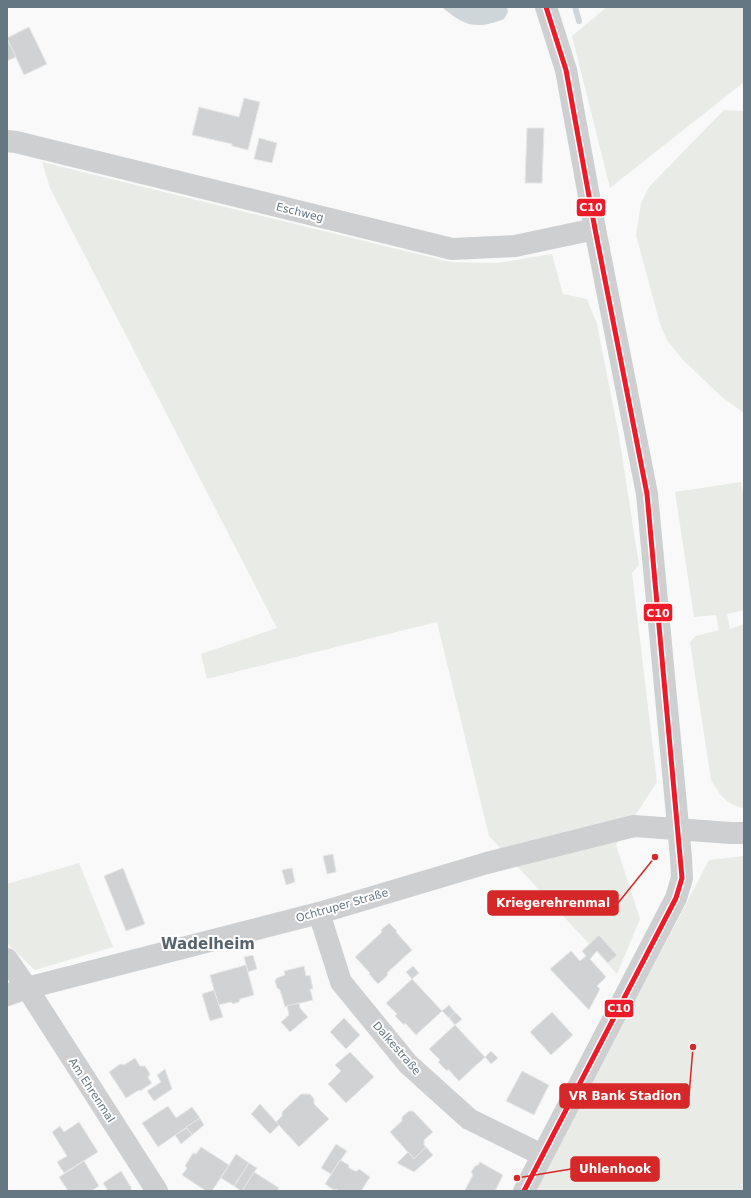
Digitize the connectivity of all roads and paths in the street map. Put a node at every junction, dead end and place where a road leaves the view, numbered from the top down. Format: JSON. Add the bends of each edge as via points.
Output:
{"nodes":[{"id":1,"x":546,"y":7,"type":"edge"},
{"id":2,"x":7,"y":141,"type":"edge"},
{"id":3,"x":595,"y":229,"type":"junction"},
{"id":4,"x":679,"y":829,"type":"junction"},
{"id":5,"x":744,"y":833,"type":"edge"},
{"id":6,"x":319,"y":913,"type":"junction"},
{"id":7,"x":7,"y":959,"type":"edge"},
{"id":8,"x":27,"y":988,"type":"junction"},
{"id":9,"x":7,"y":995,"type":"edge"},
{"id":10,"x":542,"y":1155,"type":"junction"},
{"id":11,"x":157,"y":1191,"type":"edge"},
{"id":12,"x":524,"y":1191,"type":"edge"}],
"edges":[{"from":1,"to":3,"type":"street","via":[[566,70]]},
{"from":2,"to":3,"type":"street","name":"Eschweg","via":[[452,249],[515,246]]},
{"from":3,"to":4,"type":"street","via":[[647,494]]},
{"from":4,"to":5,"type":"street","name":"Ochtruper Straße"},
{"from":4,"to":6,"type":"street","name":"Ochtruper Straße","via":[[634,826],[487,863]]},
{"from":4,"to":10,"type":"street","via":[[682,878],[676,898]]},
{"from":6,"to":8,"type":"street","name":"Ochtruper Straße"},
{"from":6,"to":10,"type":"street","name":"Dalkestraße","via":[[341,982],[408,1064],[469,1119]]},
{"from":7,"to":8,"type":"street","name":"Am Ehrenmal"},
{"from":8,"to":9,"type":"street","name":"Ochtruper Straße"},
{"from":8,"to":11,"type":"street","name":"Am Ehrenmal"},
{"from":10,"to":12,"type":"street"}]}
